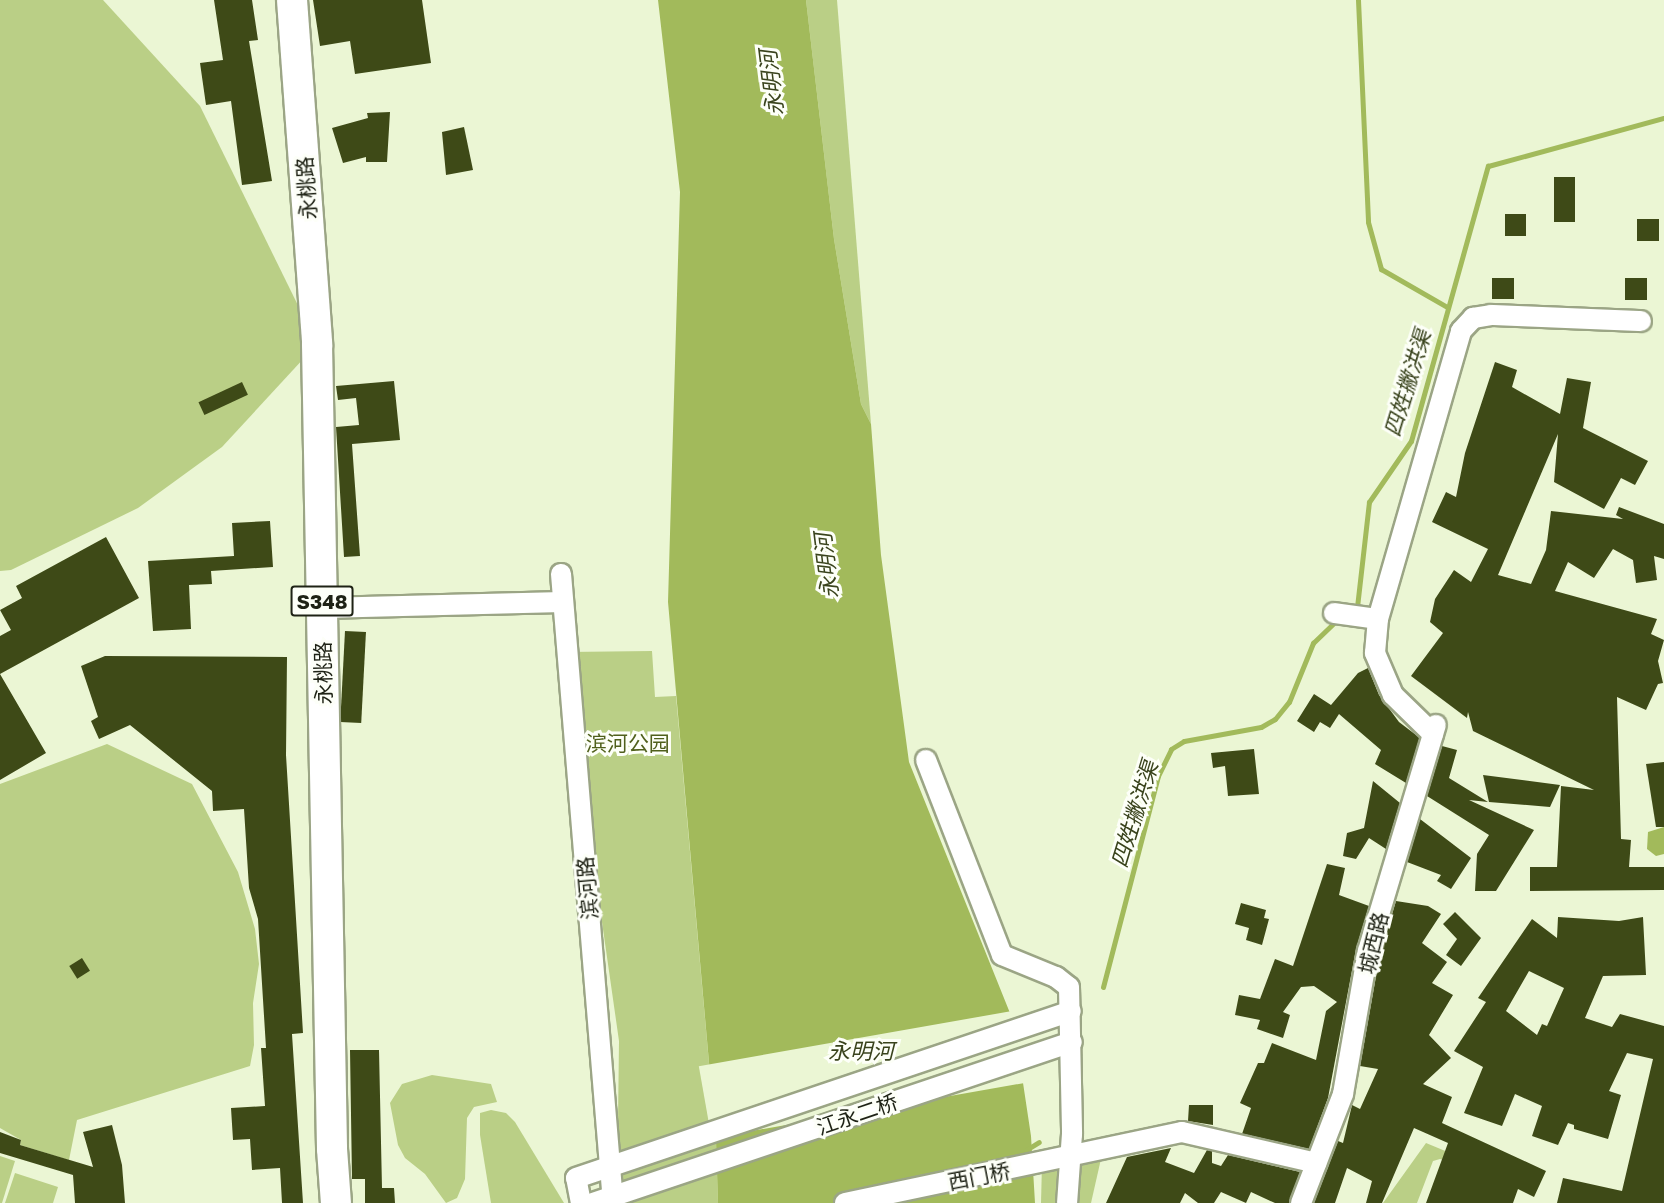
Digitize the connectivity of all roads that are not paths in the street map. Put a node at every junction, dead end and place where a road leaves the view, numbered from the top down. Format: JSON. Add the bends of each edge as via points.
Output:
{"nodes":[{"id":1,"x":292,"y":0,"type":"edge"},
{"id":2,"x":1641,"y":321,"type":"dead end"},
{"id":3,"x":561,"y":574,"type":"dead end"},
{"id":4,"x":563,"y":602,"type":"junction"},
{"id":5,"x":322,"y":608,"type":"junction"},
{"id":6,"x":1334,"y":613,"type":"dead end"},
{"id":7,"x":1369,"y":617,"type":"junction"},
{"id":8,"x":926,"y":760,"type":"dead end"},
{"id":9,"x":1071,"y":1011,"type":"junction"},
{"id":10,"x":1072,"y":1042,"type":"junction"},
{"id":11,"x":1072,"y":1157,"type":"junction"},
{"id":12,"x":1317,"y":1163,"type":"junction"},
{"id":13,"x":610,"y":1166,"type":"junction"},
{"id":14,"x":612,"y":1200,"type":"edge"},
{"id":15,"x":336,"y":1203,"type":"edge"},
{"id":16,"x":581,"y":1203,"type":"edge"},
{"id":17,"x":593,"y":1203,"type":"edge"},
{"id":18,"x":845,"y":1203,"type":"edge"},
{"id":19,"x":1067,"y":1203,"type":"edge"},
{"id":20,"x":1301,"y":1203,"type":"edge"}],
"edges":[{"from":1,"to":5,"type":"main road","name":"永桃路","number":"S348","via":[[317,344]]},
{"from":2,"to":7,"type":"street","via":[[1491,315],[1473,318],[1461,331]]},
{"from":3,"to":4,"type":"street","name":"滨河路"},
{"from":4,"to":5,"type":"street"},
{"from":4,"to":13,"type":"street","name":"滨河路"},
{"from":5,"to":15,"type":"main road","name":"永桃路","number":"S348"},
{"from":6,"to":7,"type":"street"},
{"from":7,"to":12,"type":"street","name":"城西路","via":[[1375,653],[1393,694],[1434,729],[1368,951],[1344,1094]]},
{"from":8,"to":9,"type":"street","via":[[1002,955],[1065,981],[1071,995]]},
{"from":9,"to":10,"type":"street"},
{"from":9,"to":13,"type":"street","name":"江永二桥"},
{"from":10,"to":11,"type":"street"},
{"from":10,"to":14,"type":"street","name":"江永二桥"},
{"from":11,"to":12,"type":"street","name":"西门桥","via":[[1182,1132]]},
{"from":11,"to":18,"type":"street","name":"西门桥"},
{"from":11,"to":19,"type":"street"},
{"from":12,"to":20,"type":"street","name":"城西路"},
{"from":13,"to":14,"type":"street","name":"滨河路"},
{"from":13,"to":16,"type":"street","name":"江永二桥","via":[[576,1178]]},
{"from":14,"to":17,"type":"street","name":"江永二桥"}]}
